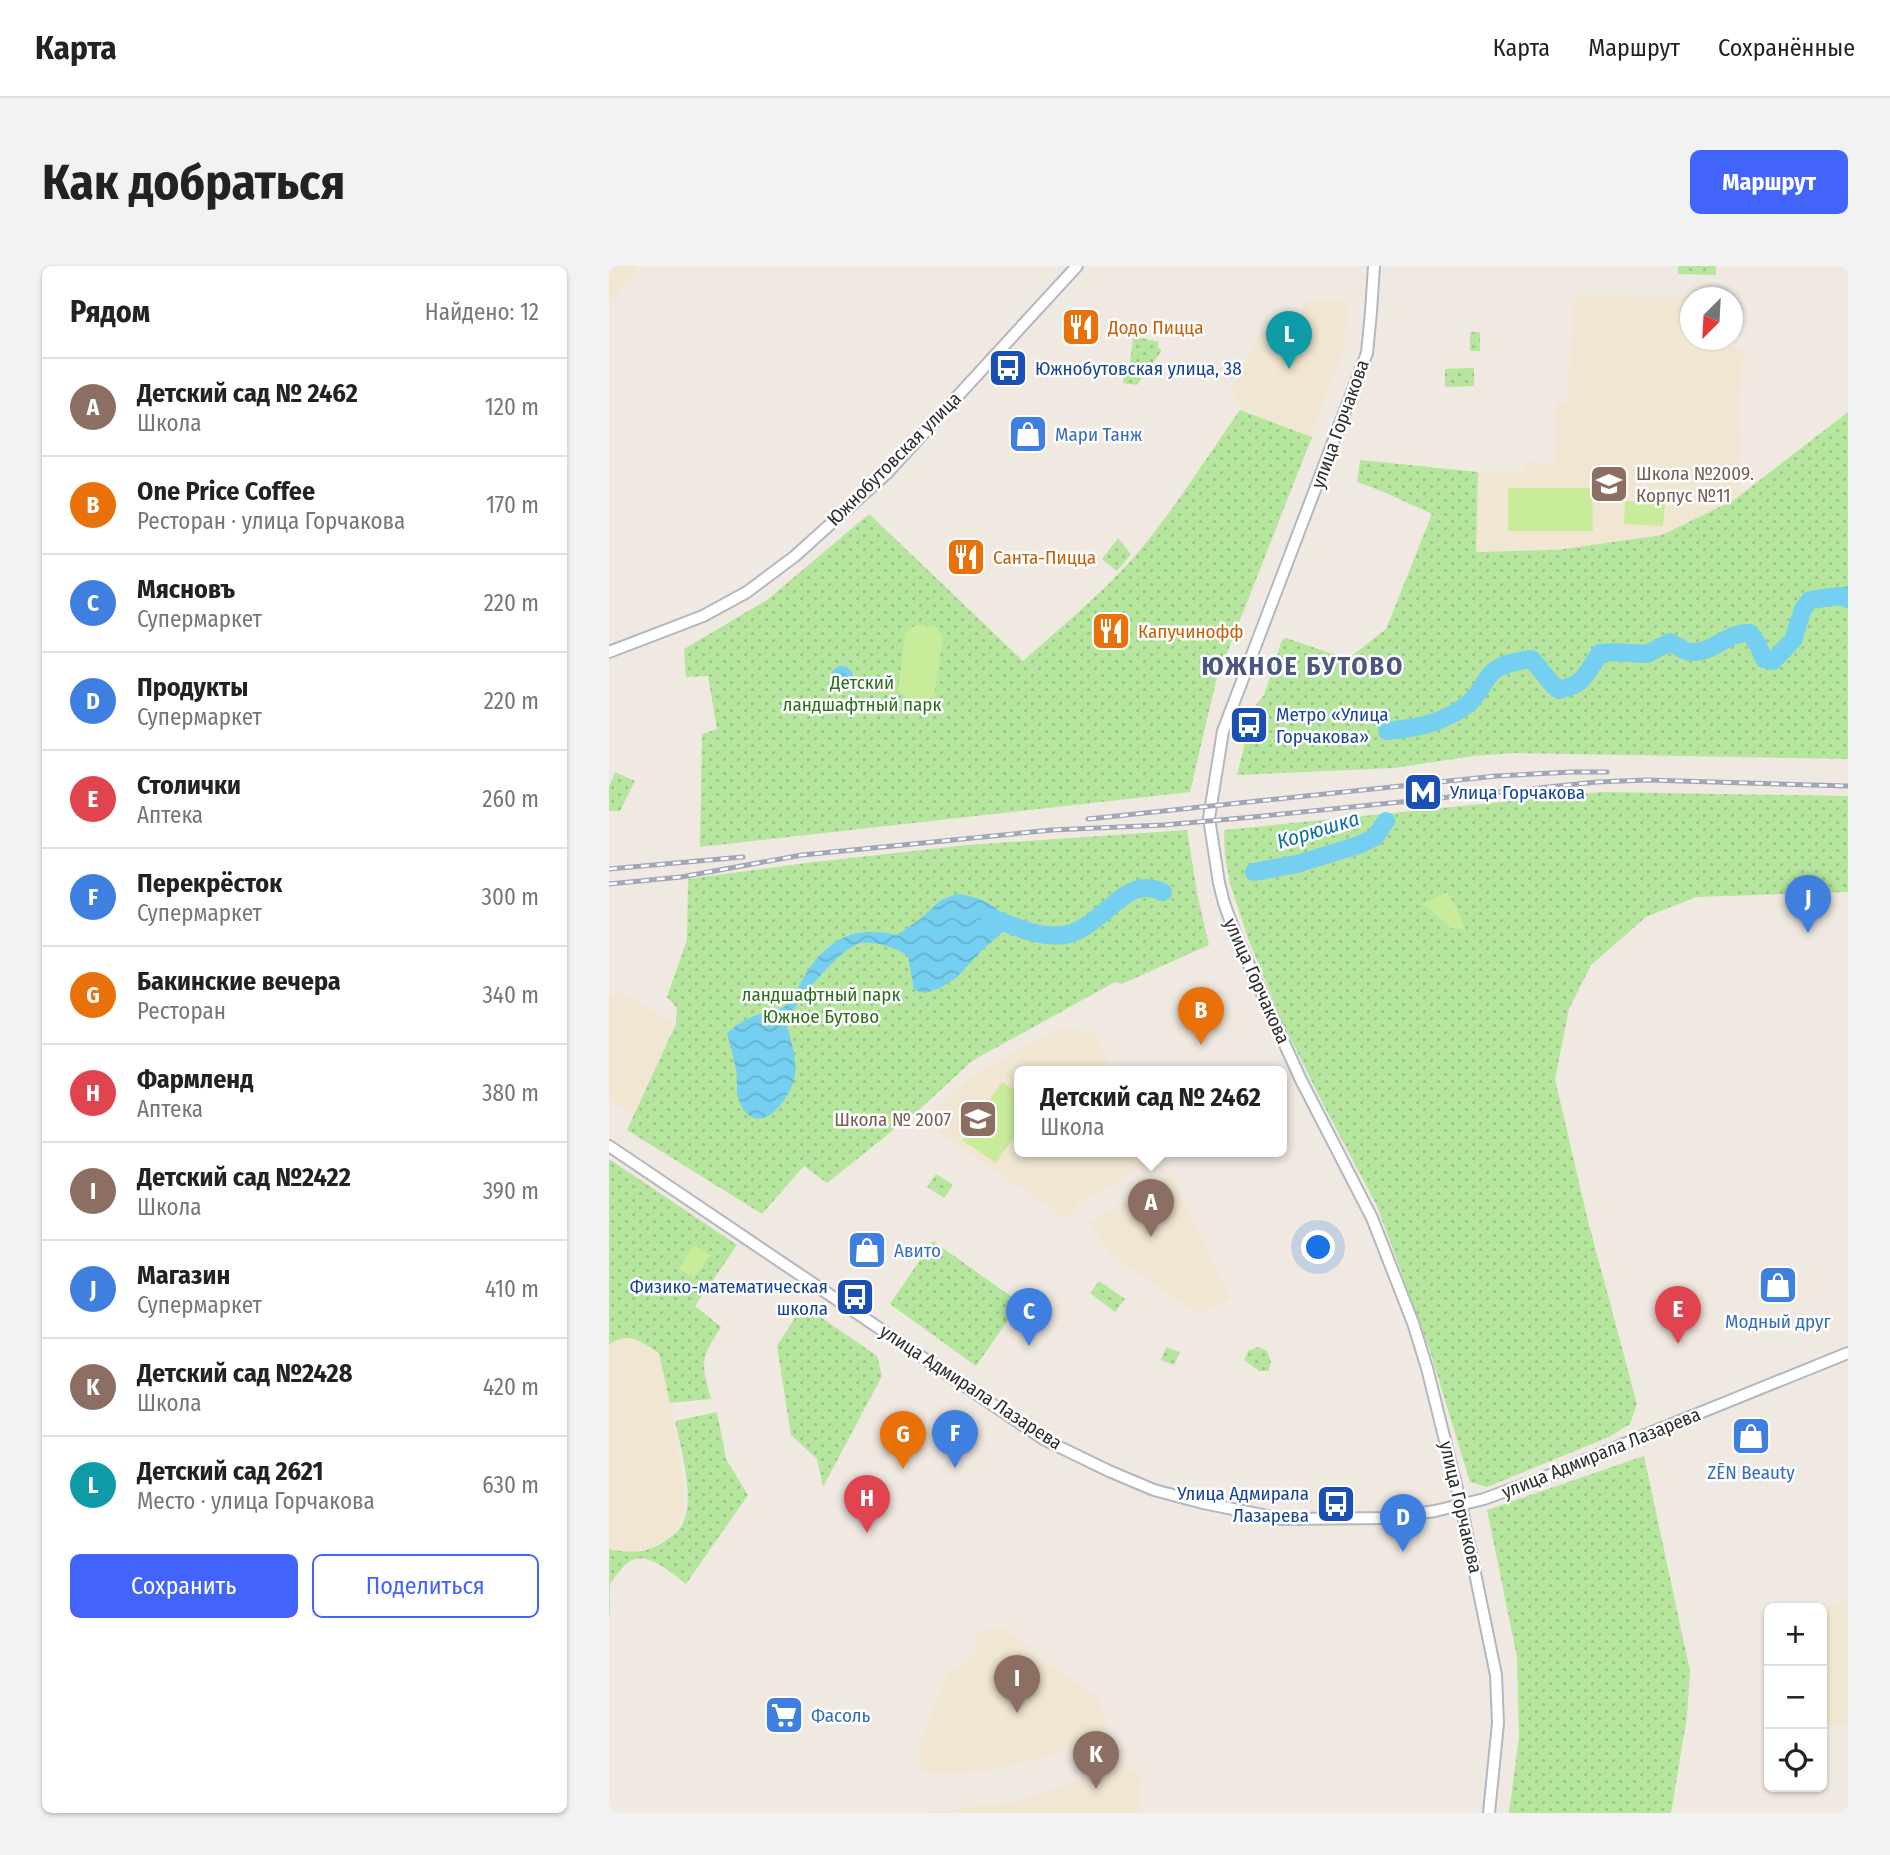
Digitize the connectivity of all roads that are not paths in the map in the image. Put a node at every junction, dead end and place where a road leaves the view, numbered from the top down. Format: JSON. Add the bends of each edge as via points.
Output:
{"nodes":[{"id":1,"x":1077,"y":266,"type":"edge"},
{"id":2,"x":1374,"y":266,"type":"edge"},
{"id":3,"x":609,"y":652,"type":"edge"},
{"id":4,"x":609,"y":1146,"type":"edge"},
{"id":5,"x":1848,"y":1353,"type":"edge"},
{"id":6,"x":1461,"y":1505,"type":"junction"},
{"id":7,"x":1489,"y":1813,"type":"edge"}],
"edges":[{"from":1,"to":3,"type":"street","name":"Южнобутовская улица","via":[[887,472],[795,555],[747,592],[703,616]]},
{"from":2,"to":6,"type":"street","name":"улица Горчакова","via":[[1367,353],[1223,731],[1209,818],[1219,883],[1235,936],[1300,1078],[1372,1218],[1413,1323]]},
{"from":4,"to":6,"type":"street","name":"улица Адмирала Лазарева","via":[[1045,1440],[1154,1490],[1282,1519],[1386,1518]]},
{"from":5,"to":6,"type":"street","name":"улица Адмирала Лазарева","via":[[1545,1478]]},
{"from":6,"to":7,"type":"street","name":"улица Горчакова","via":[[1498,1695]]}]}
